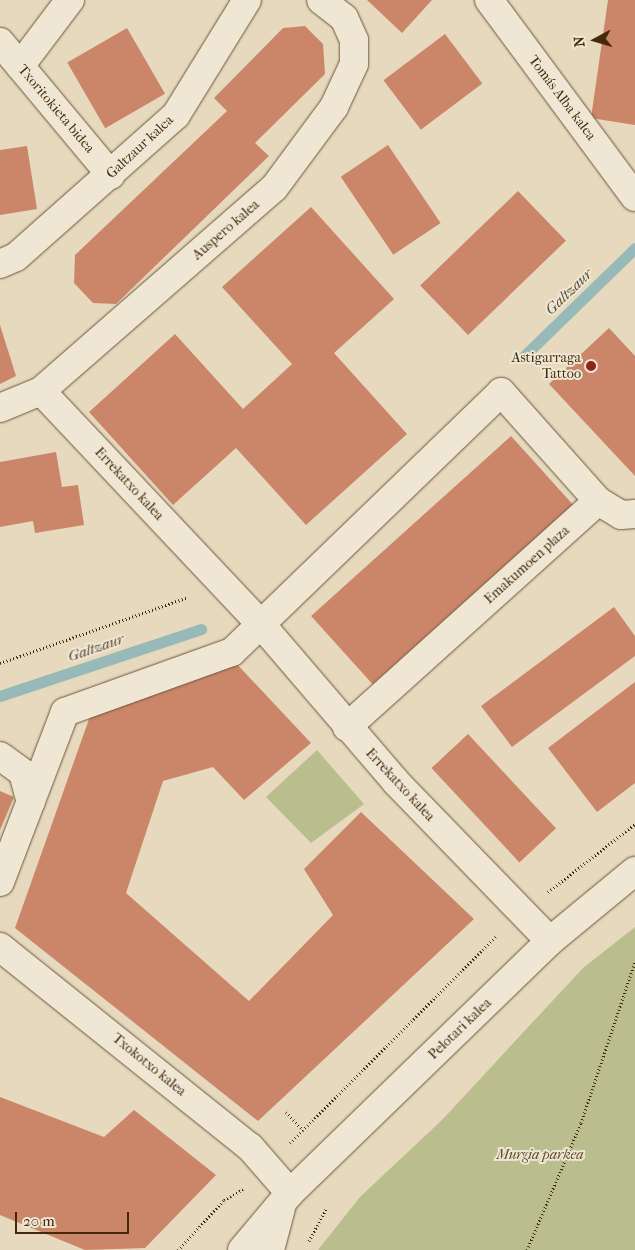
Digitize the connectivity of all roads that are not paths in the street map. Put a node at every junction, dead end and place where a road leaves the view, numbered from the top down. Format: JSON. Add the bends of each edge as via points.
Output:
{"nodes":[{"id":1,"x":70,"y":0,"type":"edge"},
{"id":2,"x":247,"y":0,"type":"edge"},
{"id":3,"x":322,"y":0,"type":"edge"},
{"id":4,"x":489,"y":0,"type":"edge"},
{"id":5,"x":0,"y":42,"type":"edge"},
{"id":6,"x":20,"y":66,"type":"junction"},
{"id":7,"x":111,"y":175,"type":"junction"},
{"id":8,"x":635,"y":197,"type":"edge"},
{"id":9,"x":0,"y":264,"type":"edge"},
{"id":10,"x":41,"y":390,"type":"junction"},
{"id":11,"x":0,"y":408,"type":"edge"},
{"id":12,"x":598,"y":502,"type":"junction"},
{"id":13,"x":635,"y":514,"type":"edge"},
{"id":14,"x":259,"y":622,"type":"junction"},
{"id":15,"x":347,"y":727,"type":"junction"},
{"id":16,"x":0,"y":756,"type":"edge"},
{"id":17,"x":31,"y":802,"type":"junction"},
{"id":18,"x":635,"y":871,"type":"edge"},
{"id":19,"x":0,"y":882,"type":"edge"},
{"id":20,"x":550,"y":941,"type":"junction"},
{"id":21,"x":0,"y":947,"type":"edge"},
{"id":22,"x":290,"y":1193,"type":"junction"},
{"id":23,"x":242,"y":1250,"type":"edge"},
{"id":24,"x":270,"y":1250,"type":"edge"}],
"edges":[{"from":1,"to":6,"type":"street"},
{"from":2,"to":7,"type":"street","name":"Galtzaur kalea","via":[[176,114]]},
{"from":3,"to":10,"type":"street","name":"Auspero kalea","via":[[344,18],[354,40],[354,64],[334,107],[274,188]]},
{"from":4,"to":8,"type":"street","name":"Tomás Alba kalea"},
{"from":5,"to":6,"type":"street","name":"Txoritokieta bidea"},
{"from":6,"to":7,"type":"street","name":"Txoritokieta bidea"},
{"from":7,"to":9,"type":"street","name":"Galtzaur kalea","via":[[16,257]]},
{"from":10,"to":11,"type":"street","name":"Auspero kalea"},
{"from":10,"to":14,"type":"street","name":"Errekatxo kalea"},
{"from":12,"to":13,"type":"street","via":[[621,515]]},
{"from":12,"to":14,"type":"street","via":[[501,392]]},
{"from":12,"to":15,"type":"street","name":"Emakumoen plaza"},
{"from":14,"to":15,"type":"street","name":"Errekatxo kalea"},
{"from":14,"to":17,"type":"street","via":[[232,652],[65,712]]},
{"from":15,"to":20,"type":"street","name":"Errekatxo kalea"},
{"from":16,"to":17,"type":"street","via":[[22,774]]},
{"from":17,"to":19,"type":"street"},
{"from":18,"to":20,"type":"street","name":"Pelotari kalea"},
{"from":20,"to":22,"type":"street","name":"Pelotari kalea"},
{"from":21,"to":22,"type":"street","name":"Txokotxo kalea","via":[[250,1147]]},
{"from":22,"to":23,"type":"street","name":"Pelotari kalea"},
{"from":22,"to":24,"type":"street","name":"Pelotari kalea","via":[[277,1220]]}]}
